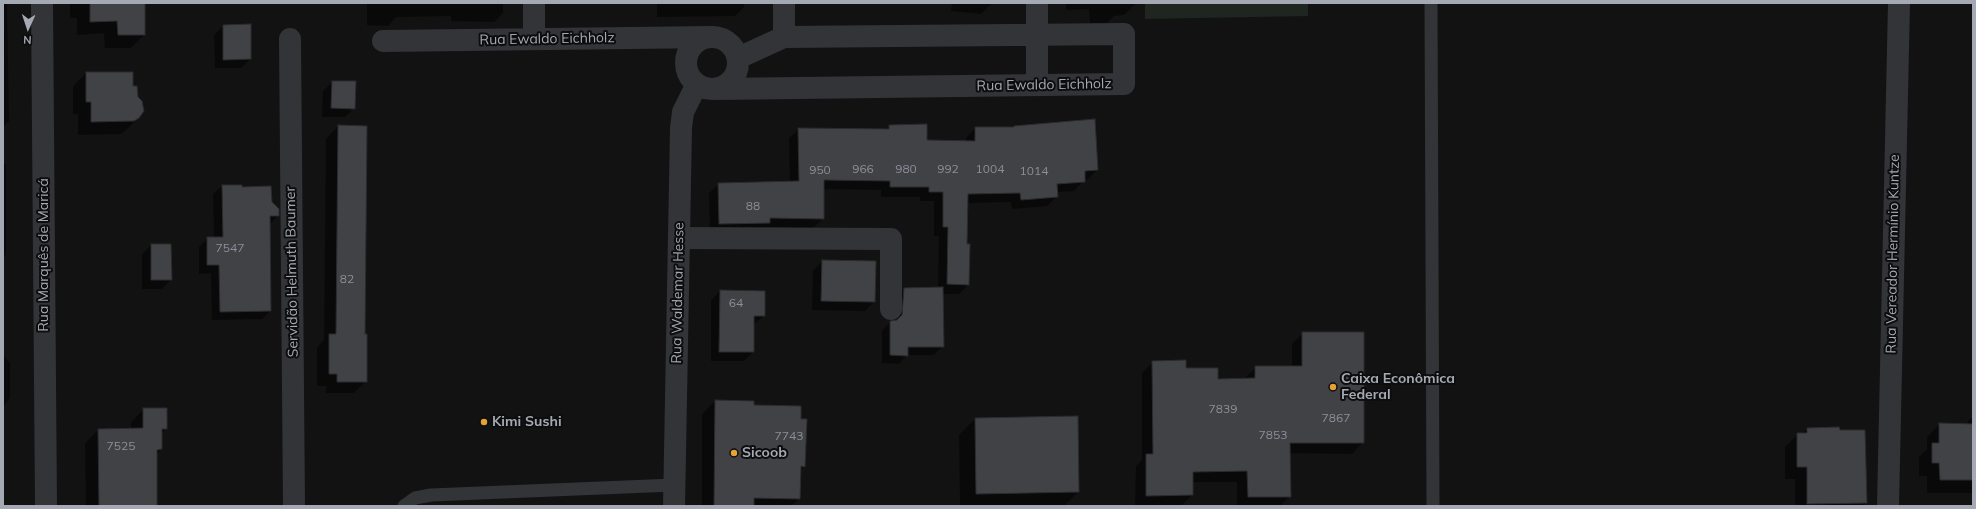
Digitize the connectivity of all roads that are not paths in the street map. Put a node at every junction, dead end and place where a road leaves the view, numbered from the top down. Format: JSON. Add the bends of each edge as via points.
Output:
{"nodes":[{"id":1,"x":42,"y":3,"type":"edge"},
{"id":2,"x":534,"y":3,"type":"edge"},
{"id":3,"x":784,"y":3,"type":"edge"},
{"id":4,"x":1037,"y":3,"type":"edge"},
{"id":5,"x":1431,"y":3,"type":"edge"},
{"id":6,"x":1898,"y":3,"type":"edge"},
{"id":7,"x":1037,"y":35,"type":"junction"},
{"id":8,"x":784,"y":37,"type":"junction"},
{"id":9,"x":712,"y":38,"type":"junction"},
{"id":10,"x":290,"y":39,"type":"dead end"},
{"id":11,"x":534,"y":39,"type":"junction"},
{"id":12,"x":383,"y":41,"type":"dead end"},
{"id":13,"x":738,"y":58,"type":"junction"},
{"id":14,"x":1037,"y":85,"type":"junction"},
{"id":15,"x":707,"y":86,"type":"junction"},
{"id":16,"x":679,"y":238,"type":"junction"},
{"id":17,"x":891,"y":309,"type":"dead end"},
{"id":18,"x":674,"y":485,"type":"junction"},
{"id":19,"x":46,"y":506,"type":"edge"},
{"id":20,"x":294,"y":506,"type":"edge"},
{"id":21,"x":404,"y":506,"type":"edge"},
{"id":22,"x":674,"y":506,"type":"edge"},
{"id":23,"x":1433,"y":506,"type":"edge"},
{"id":24,"x":1888,"y":506,"type":"edge"}],
"edges":[{"from":1,"to":19,"type":"street","name":"Rua Marquês de Maricá"},
{"from":2,"to":11,"type":"street"},
{"from":3,"to":8,"type":"street"},
{"from":4,"to":7,"type":"street"},
{"from":5,"to":23,"type":"lane"},
{"from":6,"to":24,"type":"street","name":"Rua Vereador Hermínio Kuntze"},
{"from":7,"to":8,"type":"street","name":"Rua Ewaldo Eichholz"},
{"from":7,"to":14,"type":"street"},
{"from":7,"to":14,"type":"street","name":"Rua Ewaldo Eichholz","via":[[1124,34],[1124,84]]},
{"from":8,"to":13,"type":"street","name":"Rua Ewaldo Eichholz"},
{"from":9,"to":11,"type":"street","name":"Rua Ewaldo Eichholz"},
{"from":9,"to":13,"type":"street","via":[[729,43]]},
{"from":9,"to":15,"type":"street","via":[[697,42],[688,55],[688,71]]},
{"from":10,"to":20,"type":"street","name":"Servidão Helmuth Baumer"},
{"from":11,"to":12,"type":"street","name":"Rua Ewaldo Eichholz"},
{"from":13,"to":15,"type":"street","via":[[736,74],[725,86]]},
{"from":14,"to":15,"type":"street","name":"Rua Ewaldo Eichholz"},
{"from":15,"to":16,"type":"street","name":"Rua Waldemar Hesse","via":[[683,112]]},
{"from":16,"to":17,"type":"street","via":[[891,239]]},
{"from":16,"to":18,"type":"street","name":"Rua Waldemar Hesse"},
{"from":18,"to":21,"type":"lane","via":[[431,495],[415,498]]},
{"from":18,"to":22,"type":"street","name":"Rua Waldemar Hesse"}]}
